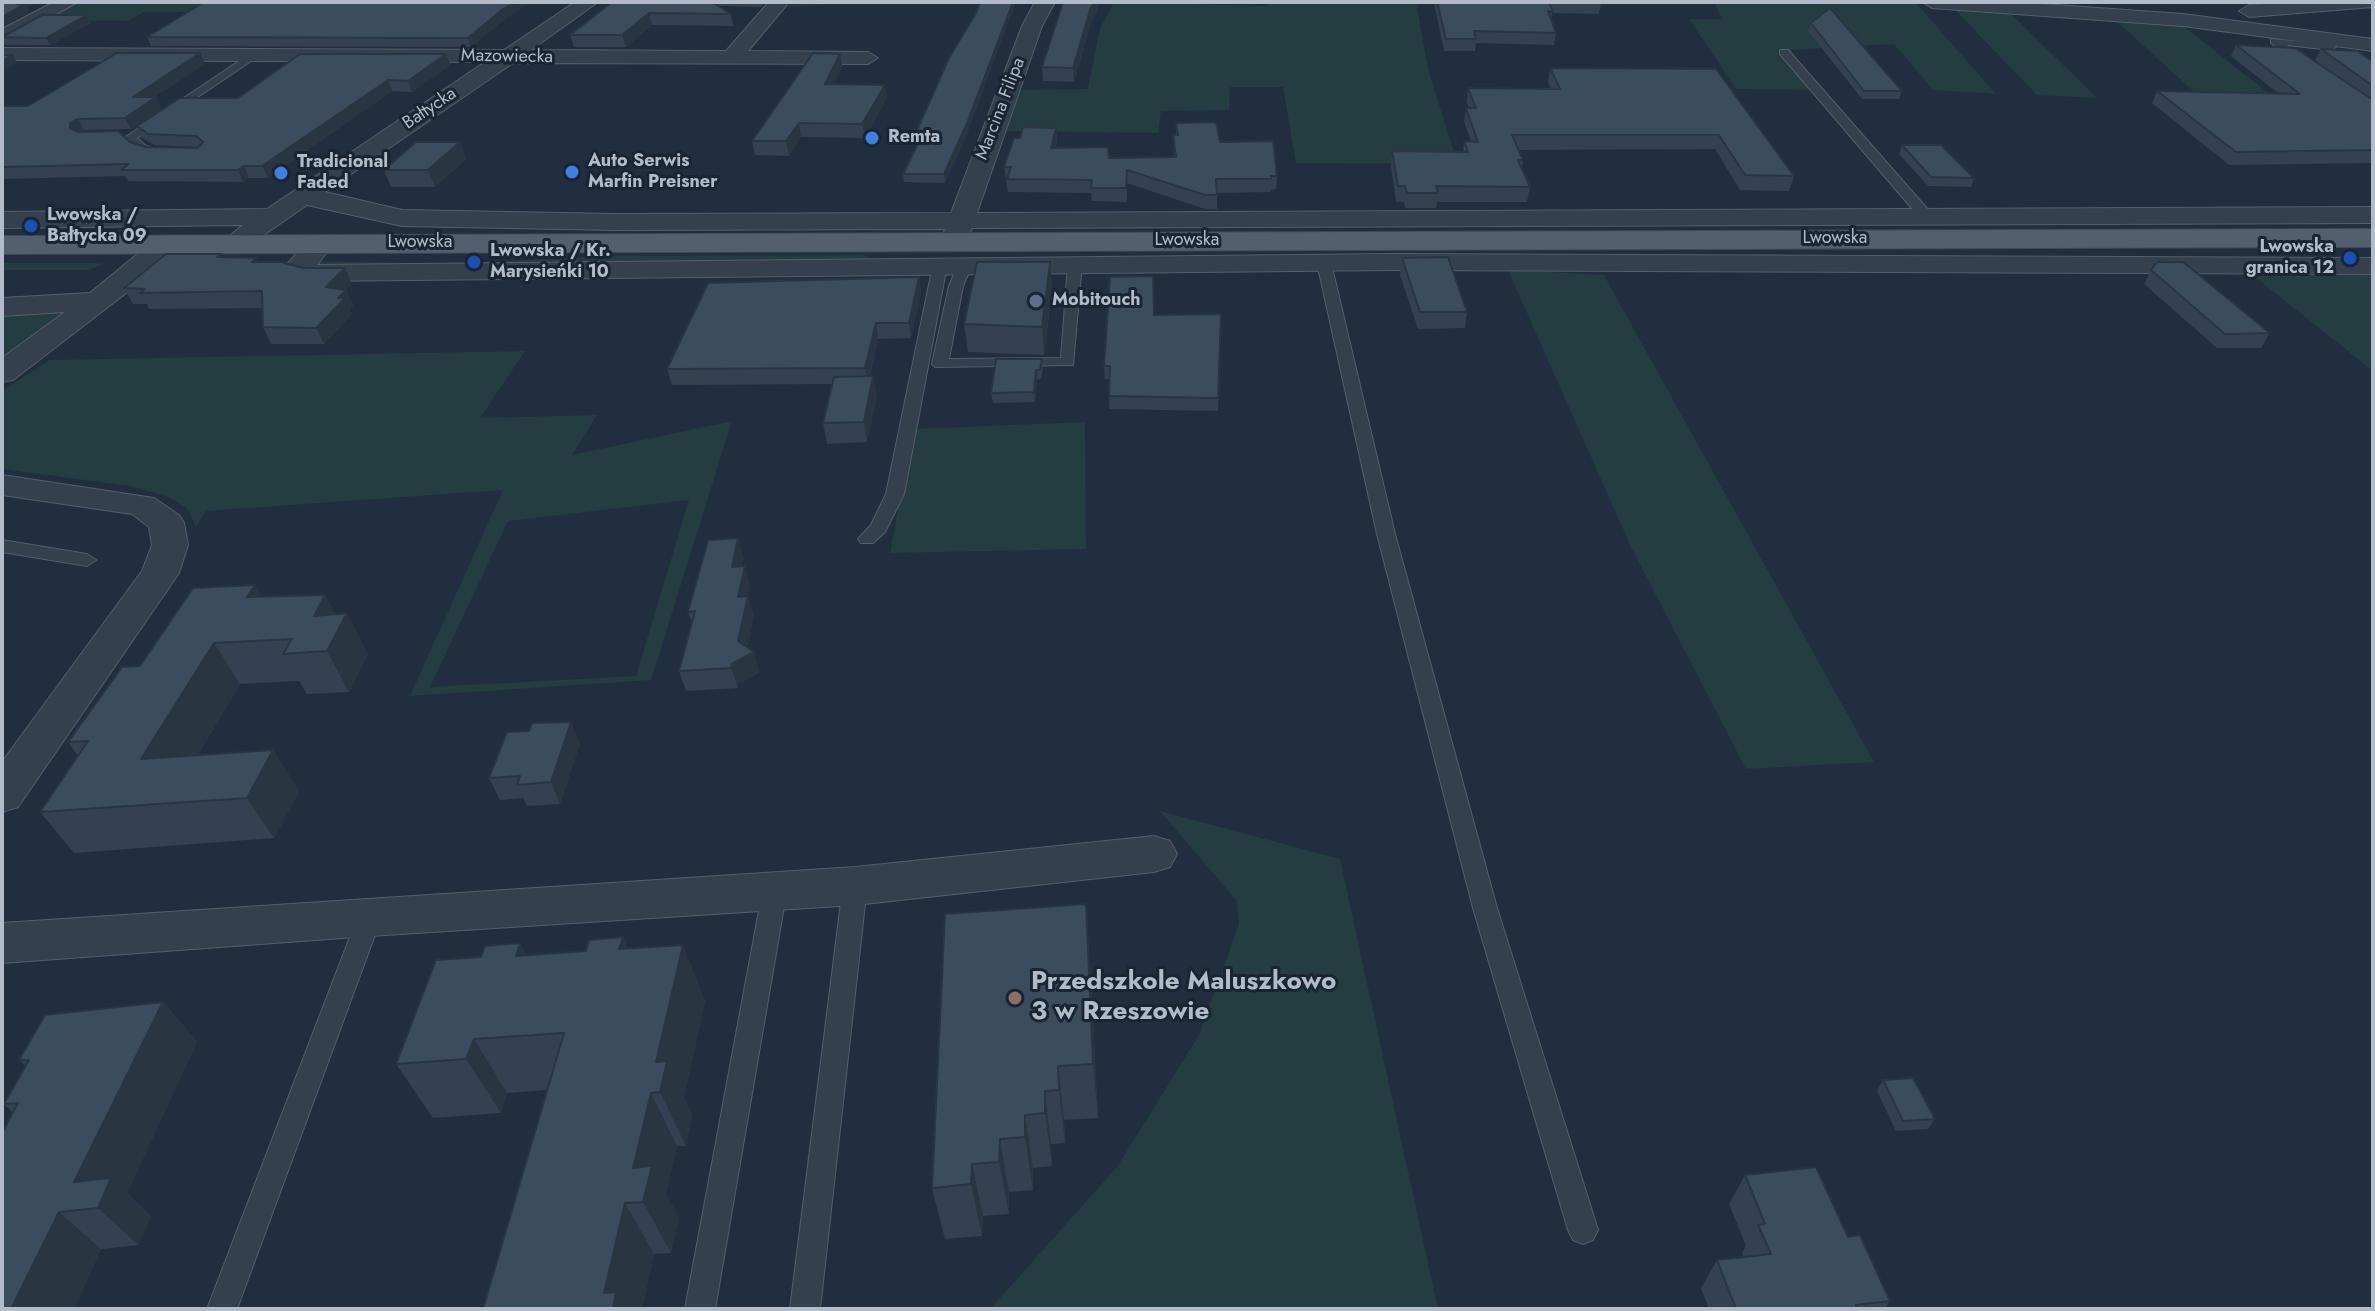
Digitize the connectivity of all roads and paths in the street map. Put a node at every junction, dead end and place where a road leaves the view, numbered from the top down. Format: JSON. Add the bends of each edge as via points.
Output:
{"nodes":[{"id":1,"x":68,"y":2,"type":"edge"},
{"id":2,"x":588,"y":2,"type":"edge"},
{"id":3,"x":779,"y":2,"type":"edge"},
{"id":4,"x":1045,"y":2,"type":"edge"},
{"id":5,"x":1932,"y":2,"type":"edge"},
{"id":6,"x":2370,"y":2,"type":"edge"},
{"id":7,"x":2183,"y":20,"type":"junction"},
{"id":8,"x":2,"y":37,"type":"edge"},
{"id":9,"x":2373,"y":45,"type":"edge"},
{"id":10,"x":2331,"y":47,"type":"edge"},
{"id":11,"x":1784,"y":52,"type":"dead end"},
{"id":12,"x":2,"y":54,"type":"edge"},
{"id":13,"x":255,"y":55,"type":"junction"},
{"id":14,"x":507,"y":57,"type":"junction"},
{"id":15,"x":868,"y":58,"type":"dead end"},
{"id":16,"x":730,"y":59,"type":"junction"},
{"id":17,"x":2314,"y":70,"type":"edge"},
{"id":18,"x":133,"y":135,"type":"junction"},
{"id":19,"x":117,"y":137,"type":"edge"},
{"id":20,"x":168,"y":153,"type":"edge"},
{"id":21,"x":300,"y":197,"type":"junction"},
{"id":22,"x":2239,"y":215,"type":"junction"},
{"id":23,"x":2361,"y":215,"type":"edge"},
{"id":24,"x":1926,"y":216,"type":"junction"},
{"id":25,"x":2120,"y":216,"type":"junction"},
{"id":26,"x":2173,"y":216,"type":"junction"},
{"id":27,"x":270,"y":217,"type":"junction"},
{"id":28,"x":2,"y":220,"type":"edge"},
{"id":29,"x":1845,"y":228,"type":"junction"},
{"id":30,"x":848,"y":231,"type":"junction"},
{"id":31,"x":748,"y":232,"type":"junction"},
{"id":32,"x":2373,"y":232,"type":"edge"},
{"id":33,"x":2201,"y":238,"type":"junction"},
{"id":34,"x":2269,"y":238,"type":"junction"},
{"id":35,"x":2373,"y":238,"type":"edge"},
{"id":36,"x":1948,"y":239,"type":"junction"},
{"id":37,"x":2147,"y":239,"type":"junction"},
{"id":38,"x":1372,"y":240,"type":"junction"},
{"id":39,"x":1067,"y":241,"type":"junction"},
{"id":40,"x":166,"y":244,"type":"junction"},
{"id":41,"x":233,"y":244,"type":"junction"},
{"id":42,"x":320,"y":244,"type":"junction"},
{"id":43,"x":2,"y":245,"type":"edge"},
{"id":44,"x":955,"y":248,"type":"junction"},
{"id":45,"x":891,"y":254,"type":"junction"},
{"id":46,"x":1324,"y":263,"type":"junction"},
{"id":47,"x":2373,"y":266,"type":"edge"},
{"id":48,"x":97,"y":301,"type":"junction"},
{"id":49,"x":2,"y":307,"type":"edge"},
{"id":50,"x":2,"y":373,"type":"edge"},
{"id":51,"x":2,"y":485,"type":"edge"},
{"id":52,"x":867,"y":539,"type":"dead end"},
{"id":53,"x":2,"y":546,"type":"edge"},
{"id":54,"x":87,"y":560,"type":"dead end"},
{"id":55,"x":2,"y":795,"type":"edge"},
{"id":56,"x":1154,"y":854,"type":"dead end"},
{"id":57,"x":855,"y":886,"type":"junction"},
{"id":58,"x":775,"y":889,"type":"junction"},
{"id":59,"x":370,"y":916,"type":"junction"},
{"id":60,"x":2,"y":943,"type":"edge"},
{"id":61,"x":1583,"y":1230,"type":"dead end"},
{"id":62,"x":222,"y":1309,"type":"edge"},
{"id":63,"x":700,"y":1309,"type":"edge"},
{"id":64,"x":805,"y":1309,"type":"edge"}],
"edges":[{"from":1,"to":8,"type":"street"},
{"from":2,"to":14,"type":"street","name":"Bałtycka"},
{"from":3,"to":16,"type":"street"},
{"from":4,"to":44,"type":"street","name":"Marcina Filipa"},
{"from":5,"to":7,"type":"street"},
{"from":6,"to":7,"type":"street","via":[[2189,15]]},
{"from":7,"to":9,"type":"street"},
{"from":10,"to":17,"type":"lane","via":[[2275,41]]},
{"from":11,"to":24,"type":"lane"},
{"from":12,"to":13,"type":"street","name":"Mazowiecka"},
{"from":13,"to":14,"type":"street","name":"Mazowiecka"},
{"from":13,"to":18,"type":"lane"},
{"from":14,"to":16,"type":"street","name":"Mazowiecka"},
{"from":14,"to":21,"type":"street","name":"Bałtycka"},
{"from":15,"to":16,"type":"street","name":"Mazowiecka"},
{"from":18,"to":19,"type":"lane"},
{"from":18,"to":20,"type":"lane","via":[[131,143],[142,149]]},
{"from":21,"to":27,"type":"street","name":"Bałtycka"},
{"from":21,"to":31,"type":"street","via":[[402,218]]},
{"from":22,"to":23,"type":"street"},
{"from":22,"to":26,"type":"street"},
{"from":22,"to":34,"type":"street"},
{"from":23,"to":32,"type":"street"},
{"from":24,"to":25,"type":"street"},
{"from":24,"to":29,"type":"street"},
{"from":24,"to":36,"type":"street"},
{"from":25,"to":26,"type":"street"},
{"from":25,"to":37,"type":"street"},
{"from":26,"to":33,"type":"street"},
{"from":27,"to":28,"type":"street"},
{"from":27,"to":41,"type":"street","name":"Bałtycka"},
{"from":29,"to":36,"type":"main road","name":"Lwowska"},
{"from":29,"to":38,"type":"main road","name":"Lwowska","via":[[1559,228]]},
{"from":30,"to":31,"type":"main road","name":"Lwowska"},
{"from":30,"to":44,"type":"street"},
{"from":30,"to":45,"type":"main road","name":"Lwowska"},
{"from":31,"to":42,"type":"main road","name":"Lwowska"},
{"from":33,"to":34,"type":"main road","name":"Lwowska"},
{"from":33,"to":37,"type":"main road","name":"Lwowska"},
{"from":34,"to":35,"type":"main road","name":"Lwowska"},
{"from":36,"to":37,"type":"main road","name":"Lwowska"},
{"from":38,"to":39,"type":"main road","name":"Lwowska","via":[[1278,229],[1156,230]]},
{"from":38,"to":46,"type":"street"},
{"from":38,"to":47,"type":"street"},
{"from":39,"to":44,"type":"main road","name":"Lwowska"},
{"from":39,"to":44,"type":"lane","via":[[1068,362],[940,364],[956,286]]},
{"from":39,"to":46,"type":"street"},
{"from":40,"to":41,"type":"main road","name":"Lwowska"},
{"from":40,"to":43,"type":"main road","name":"Lwowska"},
{"from":40,"to":48,"type":"street"},
{"from":41,"to":42,"type":"main road","name":"Lwowska"},
{"from":42,"to":45,"type":"street","via":[[298,269],[312,273]]},
{"from":44,"to":45,"type":"main road","name":"Lwowska"},
{"from":44,"to":52,"type":"lane","via":[[895,494],[879,528]]},
{"from":46,"to":61,"type":"lane","via":[[1386,534],[1485,908]]},
{"from":48,"to":49,"type":"street"},
{"from":48,"to":50,"type":"street"},
{"from":51,"to":55,"type":"street","via":[[142,505],[166,523],[170,545],[160,573]]},
{"from":53,"to":54,"type":"lane"},
{"from":56,"to":57,"type":"street"},
{"from":57,"to":58,"type":"street"},
{"from":57,"to":64,"type":"lane"},
{"from":58,"to":59,"type":"street"},
{"from":58,"to":63,"type":"lane"},
{"from":59,"to":60,"type":"street"},
{"from":59,"to":62,"type":"lane"}]}
